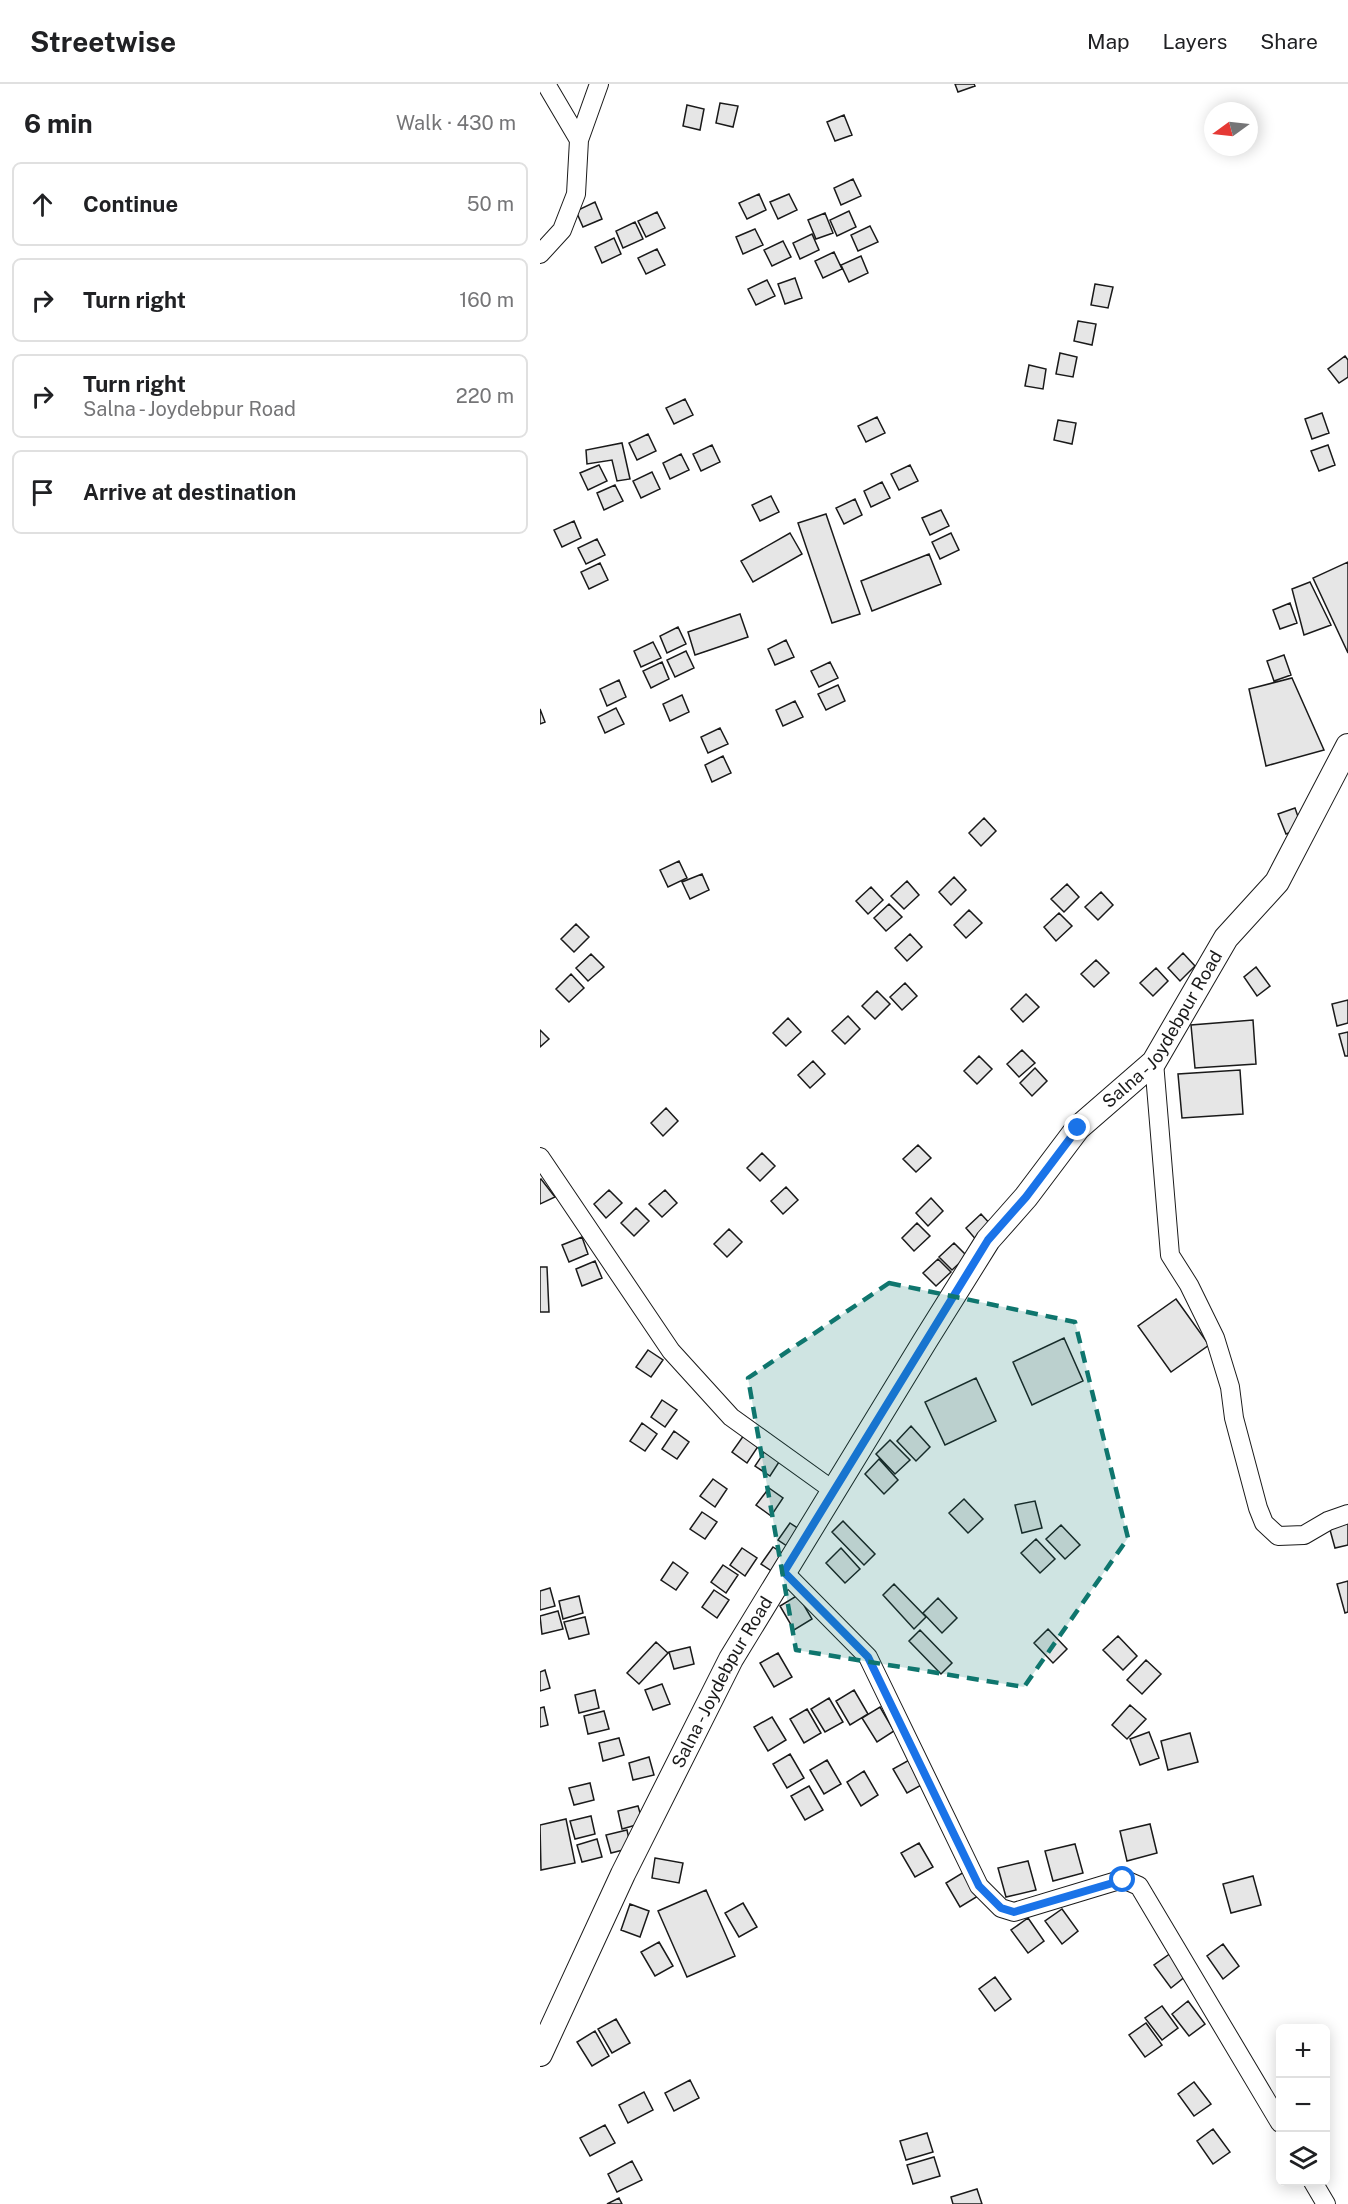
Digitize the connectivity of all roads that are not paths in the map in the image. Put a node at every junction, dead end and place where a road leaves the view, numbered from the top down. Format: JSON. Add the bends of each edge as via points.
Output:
{"nodes":[{"id":1,"x":546,"y":84,"type":"edge"},
{"id":2,"x":599,"y":84,"type":"edge"},
{"id":3,"x":579,"y":140,"type":"junction"},
{"id":4,"x":540,"y":254,"type":"edge"},
{"id":5,"x":1348,"y":746,"type":"edge"},
{"id":6,"x":1154,"y":1062,"type":"junction"},
{"id":7,"x":540,"y":1157,"type":"edge"},
{"id":8,"x":834,"y":1491,"type":"junction"},
{"id":9,"x":1348,"y":1514,"type":"edge"},
{"id":10,"x":784,"y":1572,"type":"junction"},
{"id":11,"x":540,"y":2054,"type":"edge"},
{"id":12,"x":1276,"y":2115,"type":"edge"},
{"id":13,"x":1316,"y":2186,"type":"edge"},
{"id":14,"x":1326,"y":2204,"type":"edge"}],
"edges":[{"from":1,"to":3,"type":"street"},
{"from":2,"to":3,"type":"street"},
{"from":3,"to":4,"type":"street","via":[[576,194],[562,230]]},
{"from":5,"to":6,"type":"main road","name":"Salna - Joydebpur Road","via":[[1276,882],[1226,938]]},
{"from":6,"to":8,"type":"main road","name":"Salna - Joydebpur Road","via":[[1078,1128],[988,1240]]},
{"from":6,"to":9,"type":"street","via":[[1170,1255],[1215,1338],[1230,1387],[1233,1418],[1264,1523],[1278,1536],[1304,1535]]},
{"from":7,"to":8,"type":"street","via":[[670,1351],[731,1417]]},
{"from":8,"to":10,"type":"main road","name":"Salna - Joydebpur Road"},
{"from":10,"to":11,"type":"main road","name":"Salna - Joydebpur Road","via":[[731,1659],[623,1874]]},
{"from":10,"to":12,"type":"street","via":[[868,1657],[979,1886],[1001,1908],[1014,1912],[1123,1880],[1139,1886]]},
{"from":13,"to":14,"type":"street"}]}
